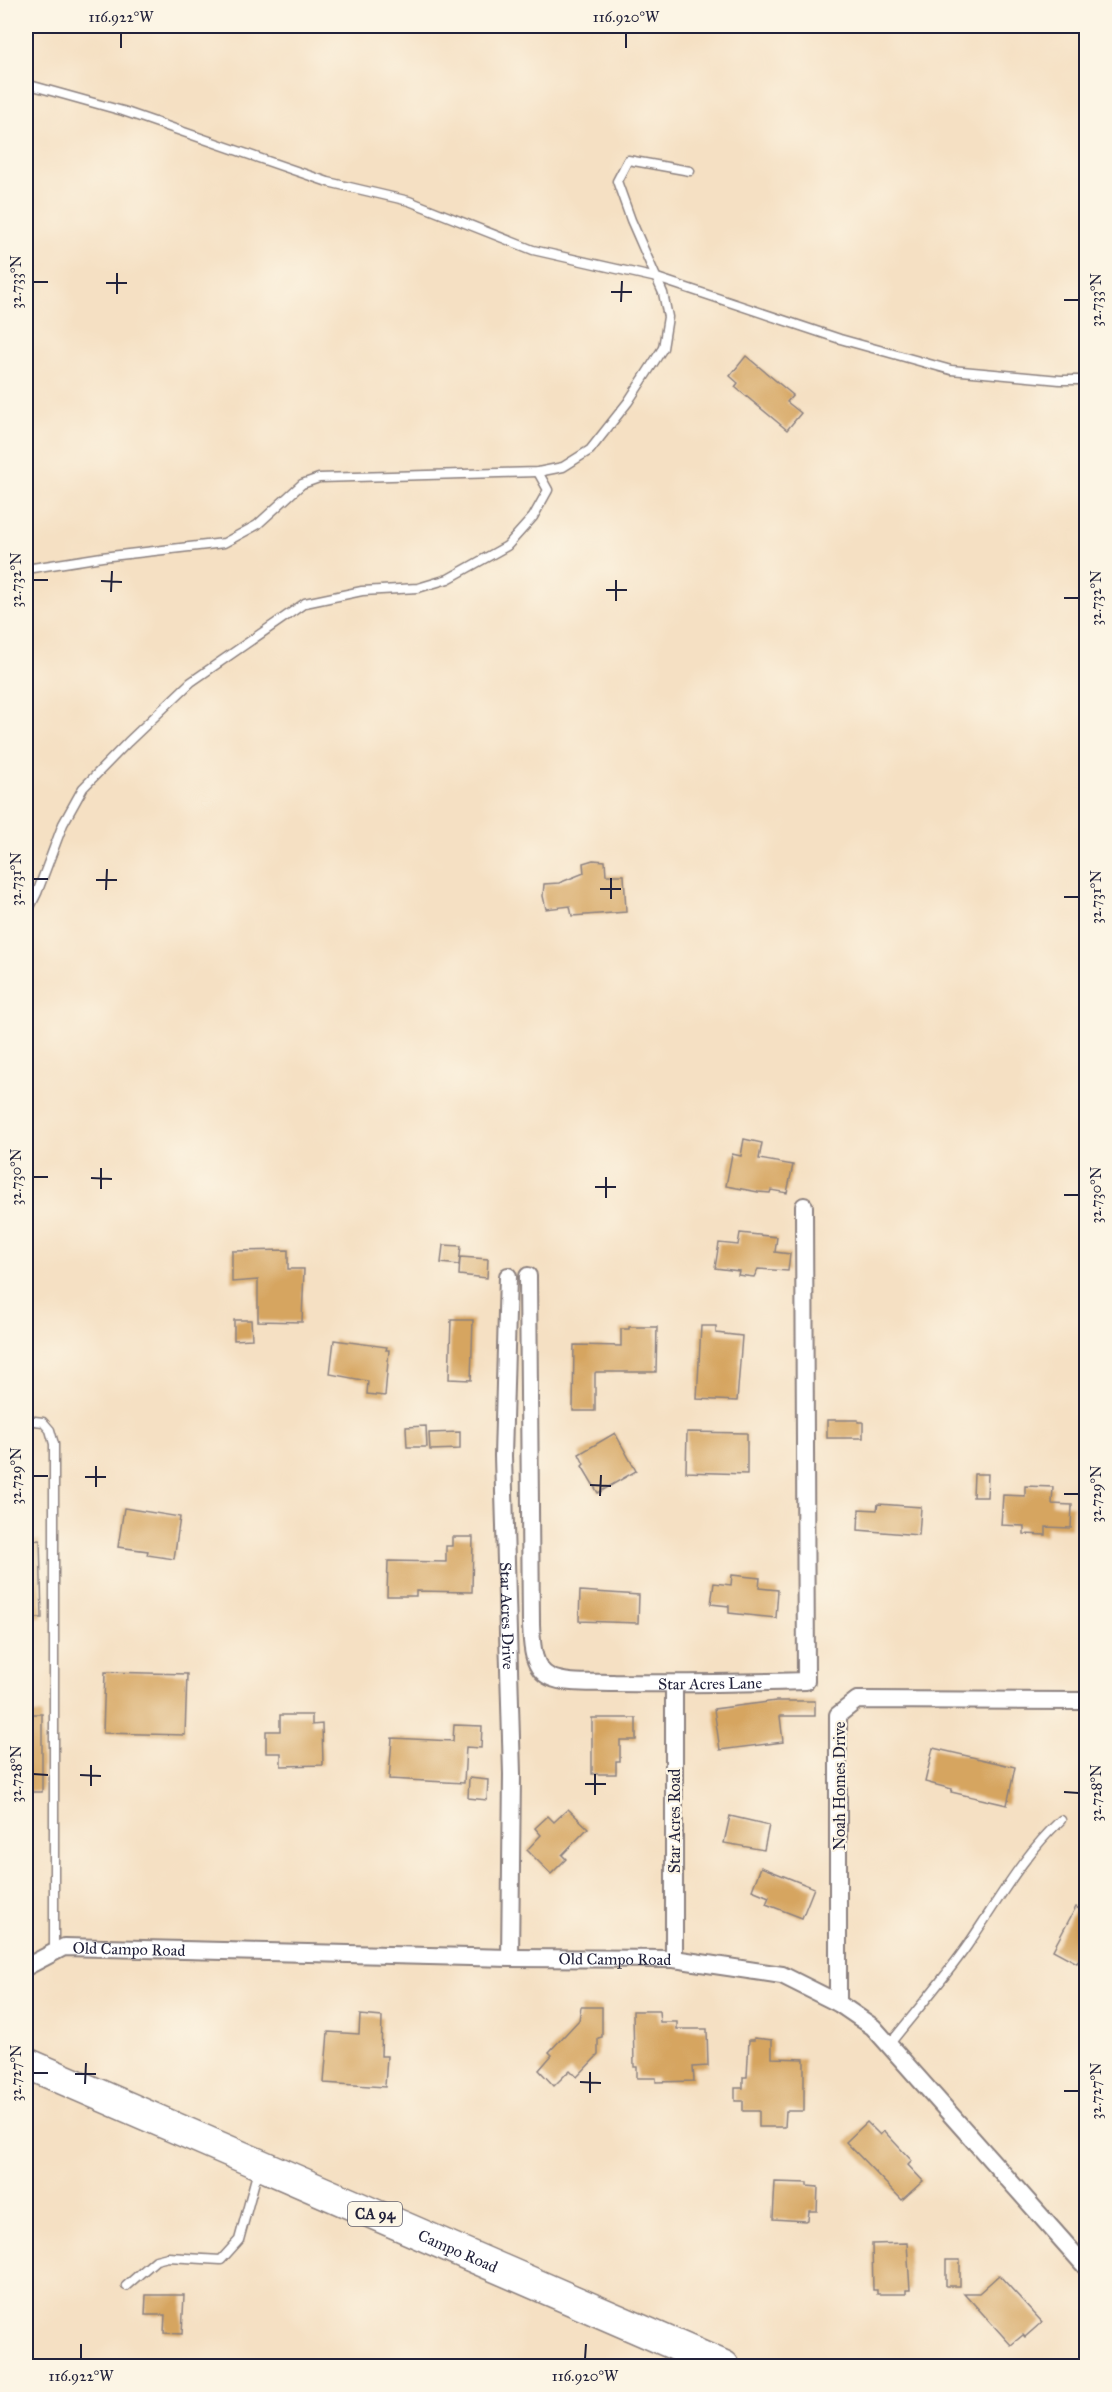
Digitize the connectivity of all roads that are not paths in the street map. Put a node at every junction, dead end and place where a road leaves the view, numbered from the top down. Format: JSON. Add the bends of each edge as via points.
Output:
{"nodes":[{"id":1,"x":26,"y":84,"type":"edge"},
{"id":2,"x":690,"y":171,"type":"dead end"},
{"id":3,"x":657,"y":278,"type":"junction"},
{"id":4,"x":1086,"y":380,"type":"edge"},
{"id":5,"x":538,"y":472,"type":"junction"},
{"id":6,"x":26,"y":569,"type":"edge"},
{"id":7,"x":26,"y":915,"type":"edge"},
{"id":8,"x":804,"y":1206,"type":"dead end"},
{"id":9,"x":508,"y":1276,"type":"dead end"},
{"id":10,"x":528,"y":1276,"type":"dead end"},
{"id":11,"x":26,"y":1420,"type":"edge"},
{"id":12,"x":674,"y":1684,"type":"junction"},
{"id":13,"x":1086,"y":1701,"type":"edge"},
{"id":14,"x":1061,"y":1820,"type":"dead end"},
{"id":15,"x":54,"y":1953,"type":"junction"},
{"id":16,"x":510,"y":1958,"type":"junction"},
{"id":17,"x":674,"y":1959,"type":"junction"},
{"id":18,"x":26,"y":1967,"type":"edge"},
{"id":19,"x":838,"y":2003,"type":"junction"},
{"id":20,"x":889,"y":2045,"type":"junction"},
{"id":21,"x":26,"y":2063,"type":"edge"},
{"id":22,"x":259,"y":2163,"type":"junction"},
{"id":23,"x":1086,"y":2267,"type":"edge"},
{"id":24,"x":126,"y":2286,"type":"dead end"},
{"id":25,"x":724,"y":2367,"type":"edge"}],
"edges":[{"from":1,"to":3,"type":"lane","via":[[123,111],[327,182],[409,201],[533,250]]},
{"from":2,"to":3,"type":"lane","via":[[628,160],[618,181]]},
{"from":3,"to":4,"type":"lane","via":[[840,339],[951,370]]},
{"from":3,"to":5,"type":"lane","via":[[668,316],[663,348],[590,450],[563,467]]},
{"from":5,"to":6,"type":"lane","via":[[319,478],[302,484],[257,525],[224,543]]},
{"from":5,"to":7,"type":"lane","via":[[548,490],[533,517],[507,546],[447,579],[418,588],[362,591],[304,603],[191,682],[83,788],[63,824]]},
{"from":8,"to":12,"type":"street","name":"Star Acres Lane","via":[[806,1681]]},
{"from":9,"to":16,"type":"street","name":"Star Acres Drive","via":[[503,1456],[512,1763]]},
{"from":10,"to":12,"type":"street","name":"Star Acres Lane","via":[[532,1650],[540,1669],[550,1677],[574,1682]]},
{"from":11,"to":15,"type":"lane","via":[[44,1422],[54,1444]]},
{"from":12,"to":17,"type":"street","name":"Star Acres Road"},
{"from":13,"to":19,"type":"street","name":"Noah Homes Drive","via":[[857,1700],[838,1715]]},
{"from":14,"to":20,"type":"lane","via":[[1041,1839],[967,1946]]},
{"from":15,"to":16,"type":"street","name":"Old Campo Road","via":[[64,1947]]},
{"from":15,"to":18,"type":"street","name":"Old Campo Road"},
{"from":16,"to":17,"type":"street","name":"Old Campo Road"},
{"from":17,"to":19,"type":"street","name":"Old Campo Road","via":[[782,1976]]},
{"from":19,"to":20,"type":"street","name":"Old Campo Road","via":[[873,2027]]},
{"from":20,"to":23,"type":"street","name":"Old Campo Road"},
{"from":21,"to":22,"type":"highway","name":"Campo Road","number":"CA 94"},
{"from":22,"to":24,"type":"lane","via":[[239,2240],[221,2260],[156,2260]]},
{"from":22,"to":25,"type":"highway","name":"Campo Road","number":"CA 94"}]}
